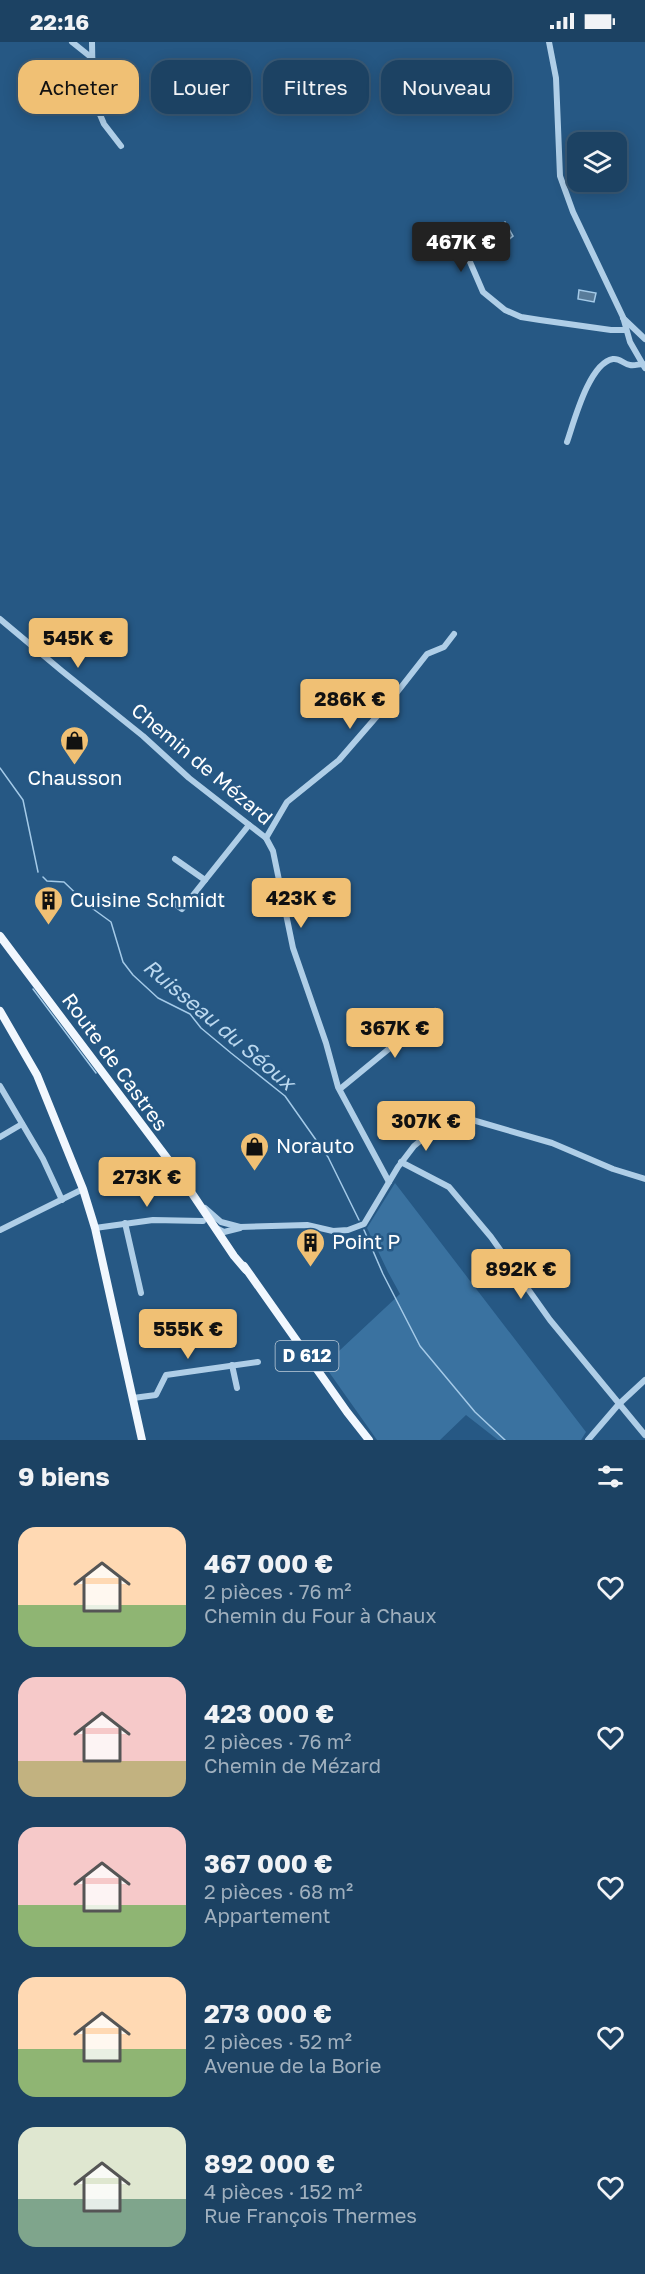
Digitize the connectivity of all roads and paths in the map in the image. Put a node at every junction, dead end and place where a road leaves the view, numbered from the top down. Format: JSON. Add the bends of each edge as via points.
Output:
{"nodes":[{"id":1,"x":73,"y":42,"type":"edge"},
{"id":2,"x":79,"y":42,"type":"edge"},
{"id":3,"x":92,"y":42,"type":"edge"},
{"id":4,"x":549,"y":42,"type":"edge"},
{"id":5,"x":92,"y":58,"type":"junction"},
{"id":6,"x":122,"y":146,"type":"dead end"},
{"id":7,"x":455,"y":239,"type":"dead end"},
{"id":8,"x":623,"y":317,"type":"junction"},
{"id":9,"x":626,"y":329,"type":"junction"},
{"id":10,"x":645,"y":339,"type":"edge"},
{"id":11,"x":644,"y":366,"type":"edge"},
{"id":12,"x":567,"y":442,"type":"dead end"},
{"id":13,"x":0,"y":619,"type":"edge"},
{"id":14,"x":454,"y":634,"type":"dead end"},
{"id":15,"x":249,"y":825,"type":"junction"},
{"id":16,"x":266,"y":838,"type":"junction"},
{"id":17,"x":175,"y":859,"type":"dead end"},
{"id":18,"x":205,"y":880,"type":"junction"},
{"id":19,"x":167,"y":898,"type":"dead end"},
{"id":20,"x":0,"y":936,"type":"edge"},
{"id":21,"x":0,"y":942,"type":"edge"},
{"id":22,"x":37,"y":985,"type":"junction"},
{"id":23,"x":0,"y":1011,"type":"edge"},
{"id":24,"x":435,"y":1011,"type":"dead end"},
{"id":25,"x":0,"y":1086,"type":"edge"},
{"id":26,"x":340,"y":1089,"type":"junction"},
{"id":27,"x":22,"y":1124,"type":"junction"},
{"id":28,"x":0,"y":1137,"type":"edge"},
{"id":29,"x":401,"y":1162,"type":"junction"},
{"id":30,"x":645,"y":1179,"type":"edge"},
{"id":31,"x":389,"y":1182,"type":"junction"},
{"id":32,"x":83,"y":1189,"type":"junction"},
{"id":33,"x":192,"y":1195,"type":"junction"},
{"id":34,"x":62,"y":1200,"type":"junction"},
{"id":35,"x":203,"y":1221,"type":"dead end"},
{"id":36,"x":125,"y":1222,"type":"junction"},
{"id":37,"x":240,"y":1227,"type":"junction"},
{"id":38,"x":95,"y":1228,"type":"junction"},
{"id":39,"x":216,"y":1228,"type":"junction"},
{"id":40,"x":0,"y":1230,"type":"edge"},
{"id":41,"x":141,"y":1293,"type":"dead end"},
{"id":42,"x":258,"y":1362,"type":"dead end"},
{"id":43,"x":232,"y":1365,"type":"junction"},
{"id":44,"x":645,"y":1380,"type":"edge"},
{"id":45,"x":237,"y":1388,"type":"dead end"},
{"id":46,"x":133,"y":1398,"type":"junction"},
{"id":47,"x":618,"y":1405,"type":"junction"},
{"id":48,"x":645,"y":1435,"type":"edge"},
{"id":49,"x":142,"y":1440,"type":"edge"},
{"id":50,"x":369,"y":1440,"type":"edge"},
{"id":51,"x":588,"y":1440,"type":"edge"}],
"edges":[{"from":1,"to":2,"type":"street"},
{"from":1,"to":5,"type":"street"},
{"from":3,"to":5,"type":"street"},
{"from":4,"to":8,"type":"street","via":[[556,78],[560,176]]},
{"from":5,"to":6,"type":"street","via":[[93,98],[104,124]]},
{"from":7,"to":9,"type":"street","via":[[483,291],[505,310],[540,320]]},
{"from":8,"to":9,"type":"street"},
{"from":8,"to":10,"type":"street"},
{"from":9,"to":11,"type":"street"},
{"from":11,"to":12,"type":"street","via":[[618,359],[600,366],[581,399]]},
{"from":13,"to":15,"type":"street","name":"Chemin de Mézard"},
{"from":14,"to":16,"type":"street","via":[[444,648],[427,654],[339,760],[287,802]]},
{"from":15,"to":16,"type":"street","name":"Chemin de Mézard"},
{"from":15,"to":18,"type":"street"},
{"from":16,"to":26,"type":"street","name":"Chemin de Mézard","via":[[273,851],[293,948]]},
{"from":17,"to":18,"type":"street"},
{"from":18,"to":19,"type":"street","via":[[182,909]]},
{"from":20,"to":22,"type":"main road","name":"Route de Castres","number":"D 612"},
{"from":21,"to":22,"type":"main road","name":"Route de Castres","number":"D 612"},
{"from":22,"to":33,"type":"main road","name":"Route de Castres","number":"D 612"},
{"from":23,"to":32,"type":"main road","via":[[37,1075]]},
{"from":24,"to":26,"type":"street"},
{"from":25,"to":27,"type":"street"},
{"from":26,"to":31,"type":"street","name":"Chemin de Mézard"},
{"from":27,"to":28,"type":"street"},
{"from":27,"to":34,"type":"street"},
{"from":29,"to":30,"type":"street","via":[[436,1128],[453,1119],[469,1119],[552,1143]]},
{"from":29,"to":31,"type":"street"},
{"from":29,"to":47,"type":"street","via":[[449,1187]]},
{"from":31,"to":37,"type":"street","via":[[364,1224],[348,1230],[307,1225]]},
{"from":32,"to":34,"type":"street"},
{"from":32,"to":38,"type":"main road"},
{"from":33,"to":37,"type":"street","via":[[221,1222]]},
{"from":33,"to":39,"type":"main road","name":"Route de Castres","number":"D 612"},
{"from":34,"to":40,"type":"street"},
{"from":35,"to":36,"type":"street"},
{"from":36,"to":38,"type":"street"},
{"from":36,"to":41,"type":"street"},
{"from":37,"to":39,"type":"street","via":[[224,1232]]},
{"from":38,"to":46,"type":"main road"},
{"from":39,"to":50,"type":"main road","name":"Route de Castres","number":"D 612"},
{"from":42,"to":43,"type":"street"},
{"from":43,"to":45,"type":"street"},
{"from":43,"to":46,"type":"street","via":[[166,1375],[156,1395]]},
{"from":44,"to":47,"type":"street"},
{"from":46,"to":49,"type":"main road"},
{"from":47,"to":48,"type":"street"},
{"from":47,"to":51,"type":"street"}]}
